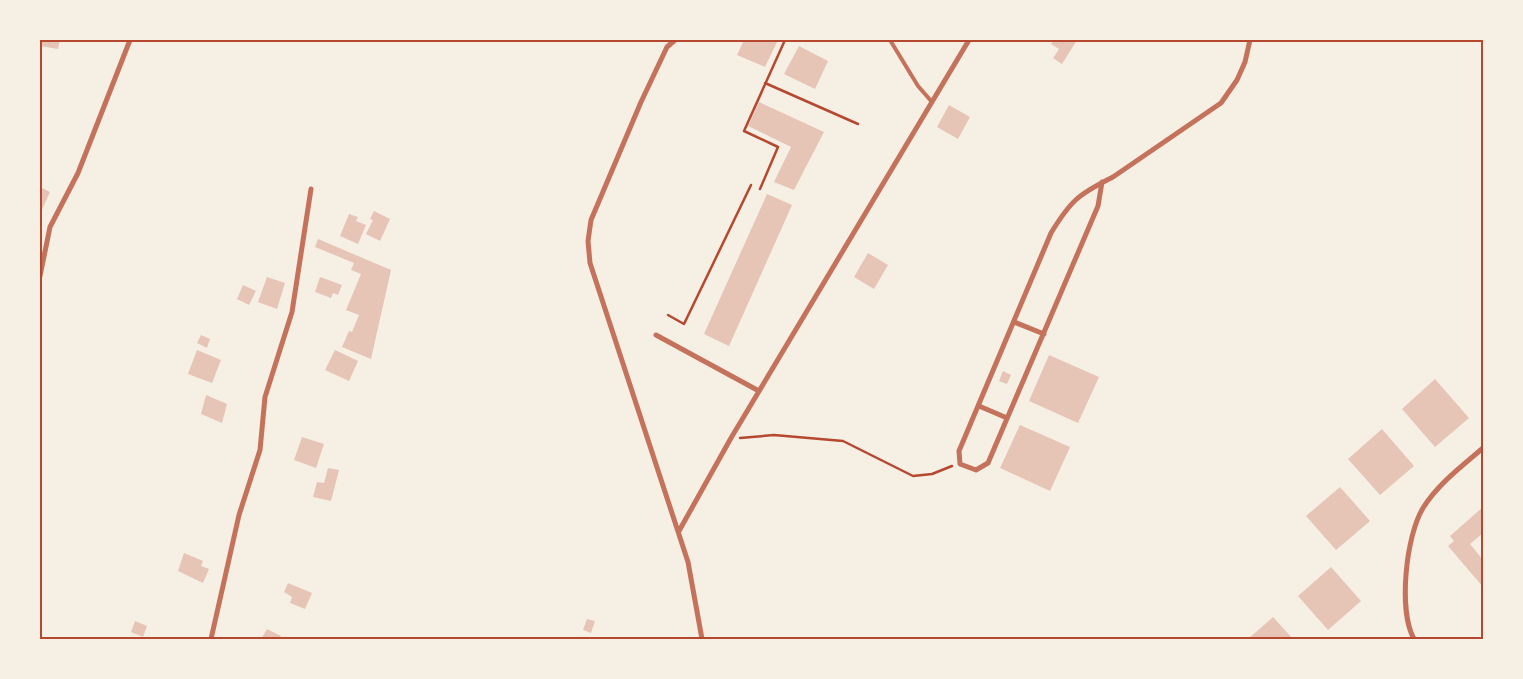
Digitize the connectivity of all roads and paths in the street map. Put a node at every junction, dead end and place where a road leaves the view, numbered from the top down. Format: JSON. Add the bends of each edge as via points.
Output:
{"nodes":[{"id":1,"x":130,"y":40,"type":"edge"},
{"id":2,"x":675,"y":40,"type":"edge"},
{"id":3,"x":785,"y":40,"type":"edge"},
{"id":4,"x":890,"y":40,"type":"edge"},
{"id":5,"x":969,"y":40,"type":"edge"},
{"id":6,"x":1250,"y":40,"type":"edge"},
{"id":7,"x":765,"y":83,"type":"junction"},
{"id":8,"x":932,"y":102,"type":"junction"},
{"id":9,"x":858,"y":124,"type":"dead end"},
{"id":10,"x":1102,"y":182,"type":"junction"},
{"id":11,"x":751,"y":185,"type":"dead end"},
{"id":12,"x":312,"y":189,"type":"dead end"},
{"id":13,"x":760,"y":189,"type":"dead end"},
{"id":14,"x":40,"y":276,"type":"edge"},
{"id":15,"x":668,"y":315,"type":"dead end"},
{"id":16,"x":1014,"y":322,"type":"junction"},
{"id":17,"x":1044,"y":334,"type":"junction"},
{"id":18,"x":656,"y":335,"type":"dead end"},
{"id":19,"x":759,"y":391,"type":"junction"},
{"id":20,"x":979,"y":406,"type":"junction"},
{"id":21,"x":1008,"y":418,"type":"junction"},
{"id":22,"x":731,"y":438,"type":"junction"},
{"id":23,"x":1483,"y":448,"type":"edge"},
{"id":24,"x":960,"y":464,"type":"junction"},
{"id":25,"x":679,"y":531,"type":"junction"},
{"id":26,"x":211,"y":639,"type":"edge"},
{"id":27,"x":702,"y":639,"type":"edge"},
{"id":28,"x":1414,"y":639,"type":"edge"}],
"edges":[{"from":1,"to":14,"type":"street","via":[[78,173],[50,227]]},
{"from":2,"to":25,"type":"street","via":[[668,47],[641,102],[591,220],[588,241],[590,263]]},
{"from":3,"to":7,"type":"path"},
{"from":4,"to":8,"type":"lane","via":[[918,86]]},
{"from":5,"to":8,"type":"street"},
{"from":6,"to":10,"type":"street","via":[[1246,62],[1221,103]]},
{"from":7,"to":9,"type":"path"},
{"from":7,"to":13,"type":"path","via":[[744,130],[778,147]]},
{"from":8,"to":19,"type":"street"},
{"from":10,"to":16,"type":"street","via":[[1078,195],[1062,214]]},
{"from":10,"to":17,"type":"street","via":[[1098,206]]},
{"from":11,"to":15,"type":"path","via":[[684,324]]},
{"from":12,"to":26,"type":"street","via":[[292,312],[265,397],[260,450],[239,514]]},
{"from":16,"to":17,"type":"street"},
{"from":16,"to":20,"type":"street"},
{"from":17,"to":21,"type":"street"},
{"from":18,"to":19,"type":"street"},
{"from":19,"to":22,"type":"street"},
{"from":20,"to":21,"type":"street"},
{"from":20,"to":24,"type":"street","via":[[959,451]]},
{"from":21,"to":24,"type":"street","via":[[988,463],[976,470]]},
{"from":22,"to":24,"type":"path","via":[[774,436],[843,441],[913,476],[932,474]]},
{"from":22,"to":25,"type":"street"},
{"from":23,"to":28,"type":"street","via":[[1430,497],[1416,523],[1404,598],[1406,617]]},
{"from":25,"to":27,"type":"street"}]}
